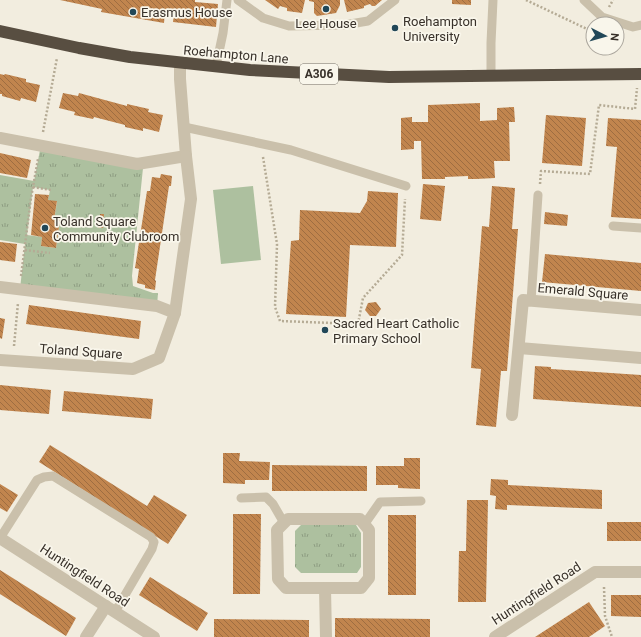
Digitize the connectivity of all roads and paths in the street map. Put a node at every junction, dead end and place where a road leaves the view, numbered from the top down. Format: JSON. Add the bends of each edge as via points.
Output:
{"nodes":[{"id":1,"x":227,"y":0,"type":"edge"},
{"id":2,"x":238,"y":0,"type":"edge"},
{"id":3,"x":395,"y":0,"type":"edge"},
{"id":4,"x":493,"y":0,"type":"edge"},
{"id":5,"x":526,"y":0,"type":"edge"},
{"id":6,"x":584,"y":0,"type":"edge"},
{"id":7,"x":641,"y":25,"type":"edge"},
{"id":8,"x":585,"y":28,"type":"edge"},
{"id":9,"x":0,"y":31,"type":"edge"},
{"id":10,"x":59,"y":44,"type":"junction"},
{"id":11,"x":180,"y":63,"type":"junction"},
{"id":12,"x":216,"y":66,"type":"junction"},
{"id":13,"x":640,"y":74,"type":"edge"},
{"id":14,"x":491,"y":75,"type":"junction"},
{"id":15,"x":184,"y":127,"type":"junction"},
{"id":16,"x":0,"y":138,"type":"edge"},
{"id":17,"x":261,"y":143,"type":"junction"},
{"id":18,"x":41,"y":145,"type":"junction"},
{"id":19,"x":186,"y":156,"type":"junction"},
{"id":20,"x":406,"y":186,"type":"joint"},
{"id":21,"x":33,"y":188,"type":"junction"},
{"id":22,"x":50,"y":190,"type":"dead end"},
{"id":23,"x":538,"y":195,"type":"joint"},
{"id":24,"x":614,"y":226,"type":"dead end"},
{"id":25,"x":641,"y":228,"type":"edge"},
{"id":26,"x":25,"y":250,"type":"junction"},
{"id":27,"x":50,"y":253,"type":"dead end"},
{"id":28,"x":0,"y":287,"type":"edge"},
{"id":29,"x":20,"y":290,"type":"junction"},
{"id":30,"x":531,"y":300,"type":"junction"},
{"id":31,"x":641,"y":310,"type":"edge"},
{"id":32,"x":175,"y":313,"type":"junction"},
{"id":33,"x":519,"y":348,"type":"junction"},
{"id":34,"x":641,"y":358,"type":"edge"},
{"id":35,"x":6,"y":360,"type":"edge"},
{"id":36,"x":512,"y":415,"type":"dead end"},
{"id":37,"x":240,"y":498,"type":"dead end"},
{"id":38,"x":421,"y":501,"type":"dead end"},
{"id":39,"x":284,"y":523,"type":"junction"},
{"id":40,"x":364,"y":525,"type":"junction"},
{"id":41,"x":0,"y":538,"type":"edge"},
{"id":42,"x":604,"y":572,"type":"junction"},
{"id":43,"x":641,"y":572,"type":"edge"},
{"id":44,"x":325,"y":588,"type":"junction"},
{"id":45,"x":111,"y":609,"type":"junction"},
{"id":46,"x":86,"y":637,"type":"edge"},
{"id":47,"x":154,"y":637,"type":"edge"},
{"id":48,"x":326,"y":637,"type":"edge"},
{"id":49,"x":495,"y":637,"type":"edge"},
{"id":50,"x":612,"y":637,"type":"edge"}],
"edges":[{"from":1,"to":12,"type":"lane"},
{"from":2,"to":3,"type":"lane","via":[[263,18],[297,26],[344,25],[368,21]]},
{"from":4,"to":14,"type":"lane"},
{"from":5,"to":8,"type":"path"},
{"from":6,"to":7,"type":"lane","via":[[602,17],[633,27]]},
{"from":9,"to":10,"type":"highway","name":"Roehampton Lane","number":"A306"},
{"from":10,"to":11,"type":"highway","name":"Roehampton Lane","number":"A306"},
{"from":10,"to":18,"type":"path"},
{"from":11,"to":12,"type":"highway","name":"Roehampton Lane","number":"A306"},
{"from":11,"to":15,"type":"street","name":"Toland Square"},
{"from":12,"to":14,"type":"highway","name":"Roehampton Lane","number":"A306","via":[[389,77]]},
{"from":13,"to":14,"type":"highway","name":"Roehampton Lane","number":"A306"},
{"from":13,"to":23,"type":"path","via":[[636,108],[599,105],[590,174],[541,171]]},
{"from":15,"to":17,"type":"lane"},
{"from":15,"to":19,"type":"street","name":"Toland Square"},
{"from":16,"to":18,"type":"street"},
{"from":17,"to":20,"type":"lane","via":[[292,150]]},
{"from":17,"to":20,"type":"path","via":[[277,244],[275,307],[280,321],[358,324],[363,298],[402,255]]},
{"from":18,"to":19,"type":"street","via":[[137,164]]},
{"from":18,"to":21,"type":"path"},
{"from":19,"to":32,"type":"street","name":"Toland Square","via":[[191,199]]},
{"from":21,"to":22,"type":"path"},
{"from":21,"to":26,"type":"path"},
{"from":23,"to":30,"type":"lane"},
{"from":24,"to":25,"type":"lane"},
{"from":26,"to":27,"type":"path"},
{"from":26,"to":29,"type":"path"},
{"from":28,"to":29,"type":"street"},
{"from":29,"to":32,"type":"street","via":[[157,306]]},
{"from":29,"to":35,"type":"path"},
{"from":30,"to":31,"type":"street","name":"Emerald Square"},
{"from":30,"to":33,"type":"street","name":"Emerald Square","via":[[523,300]]},
{"from":32,"to":35,"type":"street","name":"Toland Square","via":[[159,358],[133,369]]},
{"from":33,"to":34,"type":"street"},
{"from":33,"to":36,"type":"street","name":"Emerald Square"},
{"from":37,"to":39,"type":"lane","via":[[266,497]]},
{"from":38,"to":40,"type":"lane","via":[[380,502]]},
{"from":39,"to":40,"type":"street","via":[[288,519],[360,519]]},
{"from":39,"to":44,"type":"street","via":[[277,530],[278,578],[286,588]]},
{"from":40,"to":44,"type":"street","via":[[368,530],[369,578],[361,588]]},
{"from":41,"to":45,"type":"street","name":"Huntingfield Road"},
{"from":41,"to":45,"type":"lane","via":[[37,480],[53,476],[151,537],[154,542],[152,549]]},
{"from":42,"to":43,"type":"street","name":"Huntingfield Road"},
{"from":42,"to":49,"type":"street","name":"Huntingfield Road","via":[[595,572]]},
{"from":42,"to":50,"type":"path","via":[[605,616]]},
{"from":44,"to":48,"type":"street"},
{"from":45,"to":46,"type":"street"},
{"from":45,"to":47,"type":"street","name":"Huntingfield Road"}]}
